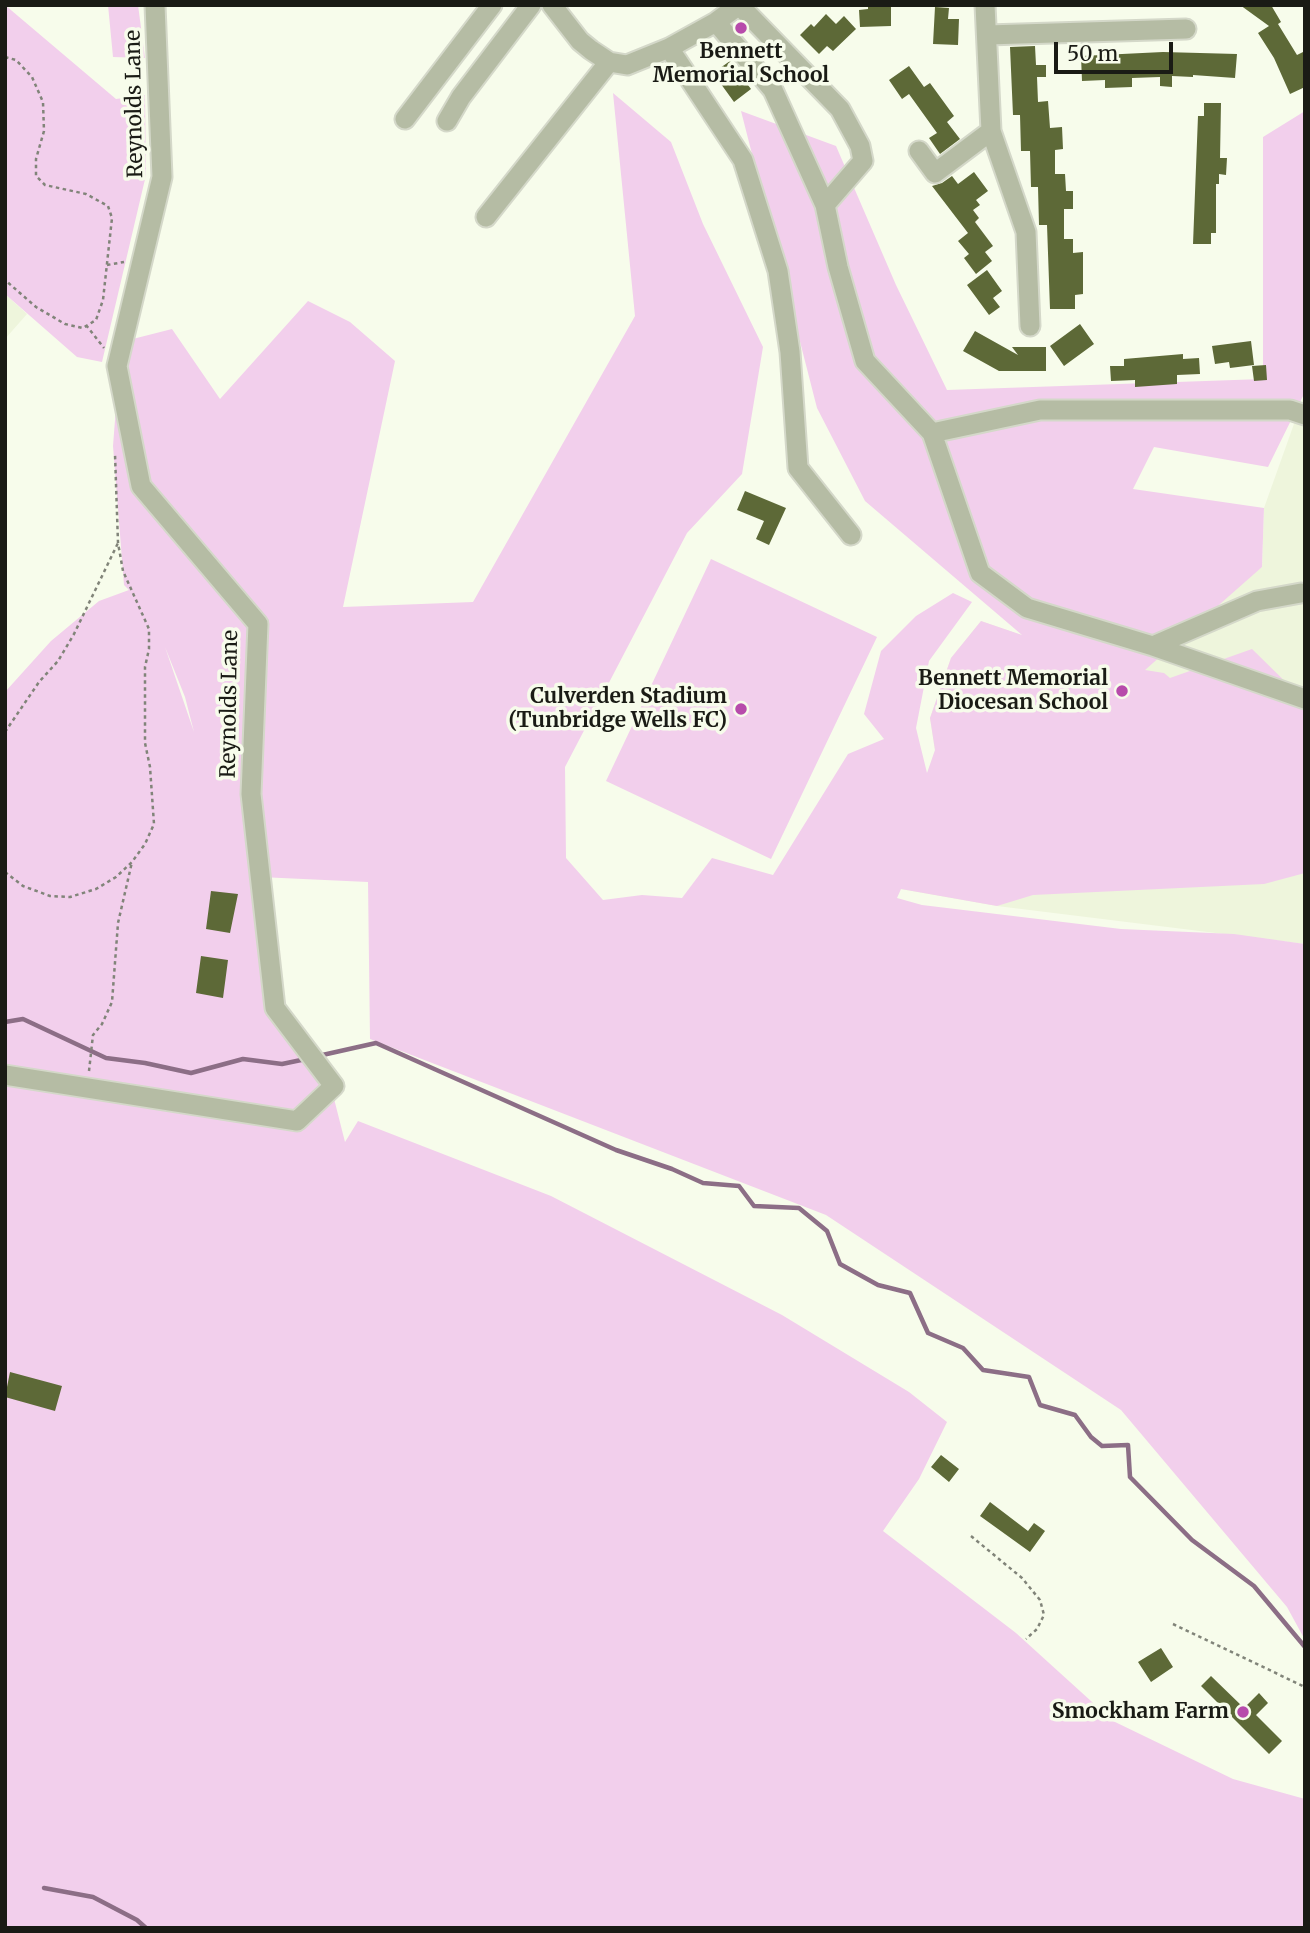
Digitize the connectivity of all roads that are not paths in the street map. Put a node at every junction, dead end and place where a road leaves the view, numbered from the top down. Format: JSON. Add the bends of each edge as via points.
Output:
{"nodes":[{"id":1,"x":155,"y":5,"type":"edge"},
{"id":2,"x":492,"y":5,"type":"edge"},
{"id":3,"x":531,"y":5,"type":"edge"},
{"id":4,"x":552,"y":5,"type":"edge"},
{"id":5,"x":739,"y":5,"type":"edge"},
{"id":6,"x":985,"y":5,"type":"edge"},
{"id":7,"x":716,"y":22,"type":"junction"},
{"id":8,"x":1186,"y":29,"type":"dead end"},
{"id":9,"x":987,"y":35,"type":"junction"},
{"id":10,"x":669,"y":48,"type":"junction"},
{"id":11,"x":609,"y":62,"type":"junction"},
{"id":12,"x":405,"y":119,"type":"dead end"},
{"id":13,"x":447,"y":121,"type":"dead end"},
{"id":14,"x":991,"y":131,"type":"junction"},
{"id":15,"x":919,"y":151,"type":"dead end"},
{"id":16,"x":825,"y":205,"type":"junction"},
{"id":17,"x":486,"y":217,"type":"dead end"},
{"id":18,"x":1030,"y":326,"type":"dead end"},
{"id":19,"x":1305,"y":415,"type":"edge"},
{"id":20,"x":932,"y":433,"type":"junction"},
{"id":21,"x":851,"y":535,"type":"dead end"},
{"id":22,"x":1301,"y":593,"type":"dead end"},
{"id":23,"x":1153,"y":646,"type":"junction"},
{"id":24,"x":1305,"y":699,"type":"edge"},
{"id":25,"x":5,"y":1075,"type":"edge"}],
"edges":[{"from":1,"to":25,"type":"street","name":"Reynolds Lane","via":[[162,177],[117,366],[141,486],[258,624],[251,794],[275,1008],[334,1086],[297,1121]]},
{"from":2,"to":12,"type":"street"},
{"from":3,"to":13,"type":"street"},
{"from":4,"to":11,"type":"street","via":[[580,41]]},
{"from":5,"to":7,"type":"street"},
{"from":5,"to":16,"type":"street","via":[[840,109],[860,146],[863,161]]},
{"from":6,"to":9,"type":"street"},
{"from":7,"to":10,"type":"street"},
{"from":7,"to":16,"type":"street","via":[[774,90]]},
{"from":8,"to":9,"type":"street"},
{"from":9,"to":14,"type":"street"},
{"from":10,"to":11,"type":"street","via":[[627,65]]},
{"from":10,"to":21,"type":"street","via":[[743,160],[778,271],[790,352],[798,468]]},
{"from":11,"to":17,"type":"street"},
{"from":14,"to":15,"type":"street","via":[[935,173]]},
{"from":14,"to":18,"type":"street","via":[[1026,232]]},
{"from":16,"to":20,"type":"street","via":[[865,361]]},
{"from":19,"to":20,"type":"street","via":[[1290,410],[1040,410]]},
{"from":20,"to":23,"type":"street","via":[[979,573],[1027,608]]},
{"from":22,"to":23,"type":"street","via":[[1257,601]]},
{"from":23,"to":24,"type":"street"}]}
